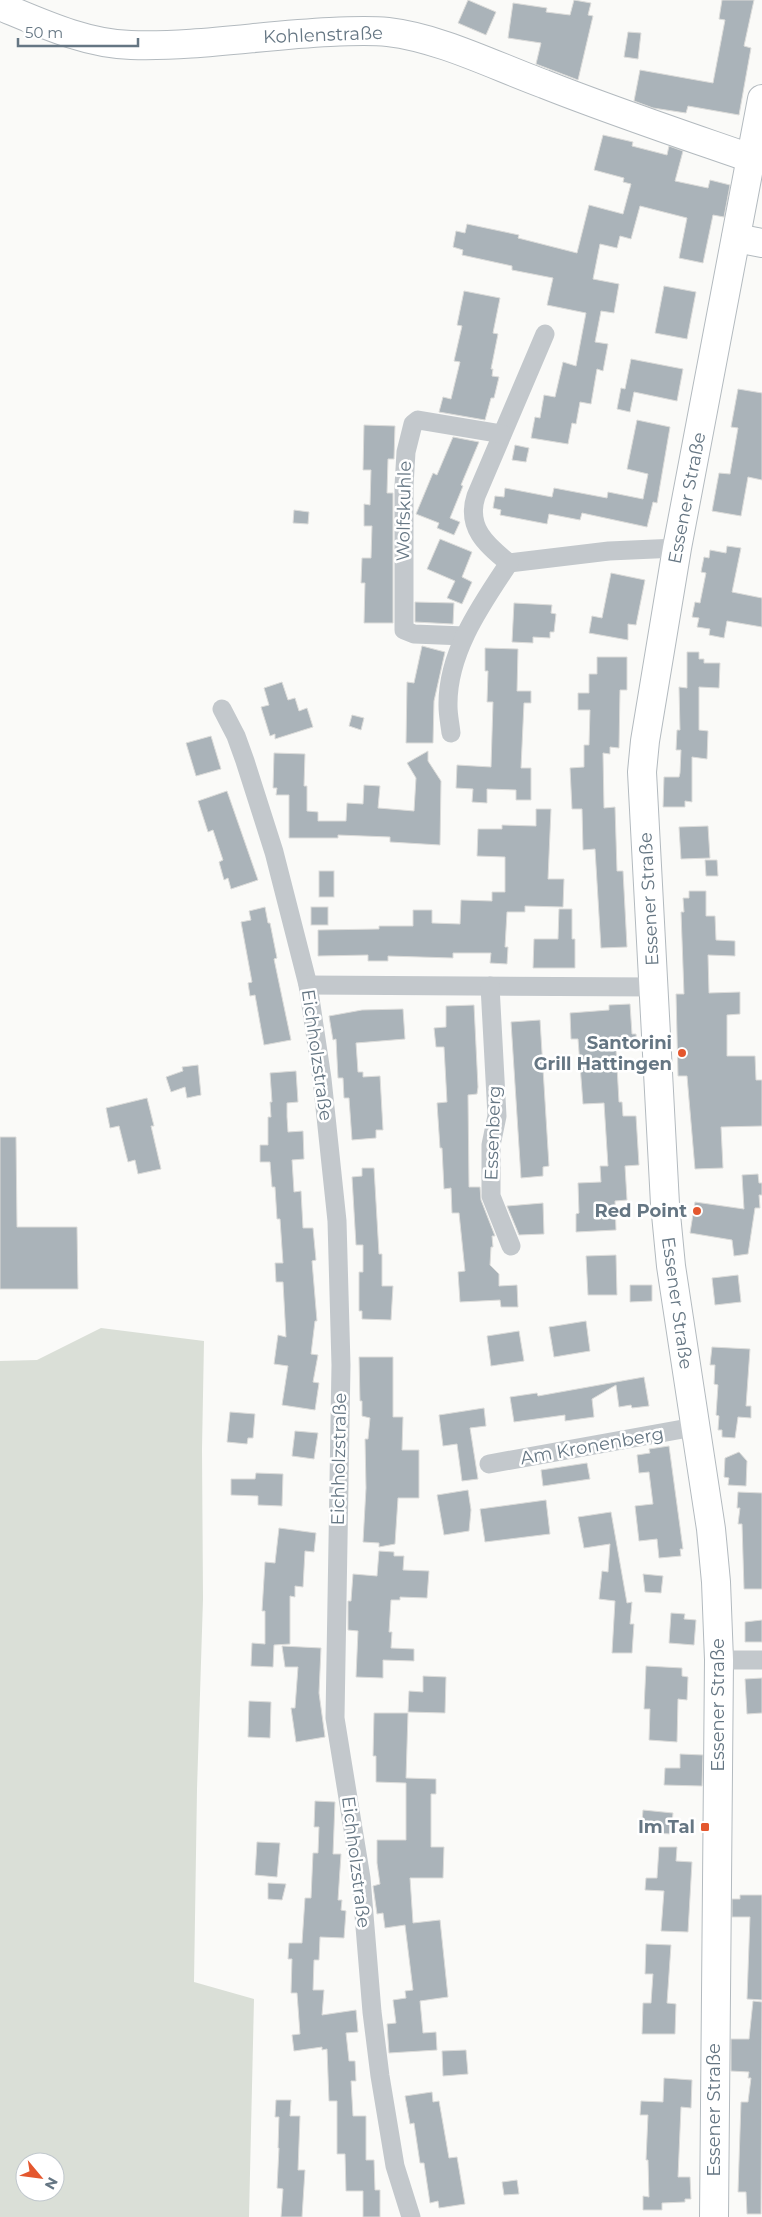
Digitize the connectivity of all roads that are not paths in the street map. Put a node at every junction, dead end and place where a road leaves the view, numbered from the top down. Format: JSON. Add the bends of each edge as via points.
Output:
{"nodes":[{"id":1,"x":10,"y":6,"type":"edge"},
{"id":2,"x":762,"y":99,"type":"edge"},
{"id":3,"x":750,"y":158,"type":"junction"},
{"id":4,"x":749,"y":240,"type":"edge"},
{"id":5,"x":545,"y":334,"type":"dead end"},
{"id":6,"x":502,"y":434,"type":"junction"},
{"id":7,"x":677,"y":548,"type":"junction"},
{"id":8,"x":509,"y":563,"type":"junction"},
{"id":9,"x":464,"y":636,"type":"junction"},
{"id":10,"x":222,"y":709,"type":"dead end"},
{"id":11,"x":451,"y":733,"type":"dead end"},
{"id":12,"x":308,"y":985,"type":"junction"},
{"id":13,"x":490,"y":986,"type":"junction"},
{"id":14,"x":654,"y":987,"type":"junction"},
{"id":15,"x":511,"y":1246,"type":"dead end"},
{"id":16,"x":694,"y":1427,"type":"junction"},
{"id":17,"x":489,"y":1464,"type":"dead end"},
{"id":18,"x":719,"y":1660,"type":"junction"},
{"id":19,"x":762,"y":1660,"type":"edge"},
{"id":20,"x":411,"y":2217,"type":"edge"},
{"id":21,"x":714,"y":2217,"type":"edge"}],
"edges":[{"from":1,"to":3,"type":"street","name":"Kohlenstraße","via":[[97,40],[130,45],[184,45],[300,33],[361,31],[410,36]]},
{"from":2,"to":3,"type":"street","name":"Essener Straße"},
{"from":3,"to":4,"type":"street","name":"Essener Straße"},
{"from":4,"to":7,"type":"street","name":"Essener Straße"},
{"from":5,"to":6,"type":"street"},
{"from":6,"to":8,"type":"street","via":[[472,511],[477,532]]},
{"from":6,"to":9,"type":"street","name":"Wolfskuhle","via":[[418,420],[413,424],[406,452],[404,630],[414,634]]},
{"from":7,"to":8,"type":"street","via":[[609,551]]},
{"from":7,"to":14,"type":"street","name":"Essener Straße","via":[[642,772]]},
{"from":8,"to":9,"type":"street"},
{"from":9,"to":11,"type":"street","via":[[449,688]]},
{"from":10,"to":12,"type":"street","name":"Eichholzstraße","via":[[236,736],[274,852]]},
{"from":12,"to":13,"type":"street"},
{"from":12,"to":20,"type":"street","name":"Eichholzstraße","via":[[338,1221],[341,1365],[335,1718],[361,1878],[380,2076],[395,2166]]},
{"from":13,"to":14,"type":"street"},
{"from":13,"to":15,"type":"street","name":"Essenberg","via":[[497,1116],[491,1145],[491,1196]]},
{"from":14,"to":16,"type":"street","name":"Essener Straße","via":[[664,1204]]},
{"from":16,"to":17,"type":"street","name":"Am Kronenberg"},
{"from":16,"to":18,"type":"street","name":"Essener Straße","via":[[712,1538]]},
{"from":18,"to":19,"type":"street"},
{"from":18,"to":21,"type":"street","name":"Essener Straße"}]}
